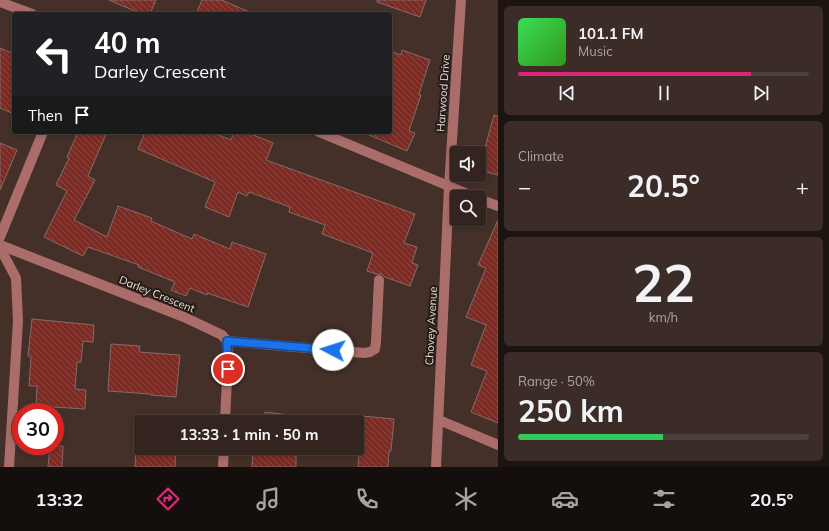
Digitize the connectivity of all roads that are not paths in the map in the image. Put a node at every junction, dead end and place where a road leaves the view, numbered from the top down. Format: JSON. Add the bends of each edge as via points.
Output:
{"nodes":[{"id":1,"x":461,"y":0,"type":"edge"},
{"id":2,"x":0,"y":2,"type":"edge"},
{"id":3,"x":27,"y":12,"type":"edge"},
{"id":4,"x":42,"y":134,"type":"edge"},
{"id":5,"x":324,"y":134,"type":"edge"},
{"id":6,"x":449,"y":187,"type":"junction"},
{"id":7,"x":457,"y":190,"type":"edge"},
{"id":8,"x":486,"y":202,"type":"edge"},
{"id":9,"x":498,"y":206,"type":"edge"},
{"id":10,"x":0,"y":237,"type":"edge"},
{"id":11,"x":0,"y":245,"type":"edge"},
{"id":12,"x":0,"y":248,"type":"edge"},
{"id":13,"x":379,"y":280,"type":"dead end"},
{"id":14,"x":227,"y":341,"type":"junction"},
{"id":15,"x":225,"y":415,"type":"edge"},
{"id":16,"x":439,"y":420,"type":"junction"},
{"id":17,"x":498,"y":446,"type":"edge"},
{"id":18,"x":224,"y":455,"type":"edge"},
{"id":19,"x":9,"y":467,"type":"edge"},
{"id":20,"x":223,"y":467,"type":"edge"},
{"id":21,"x":436,"y":467,"type":"edge"}],
"edges":[{"from":1,"to":6,"type":"street","name":"Harwood Drive"},
{"from":2,"to":3,"type":"street"},
{"from":4,"to":10,"type":"street"},
{"from":5,"to":6,"type":"street"},
{"from":6,"to":7,"type":"street"},
{"from":6,"to":16,"type":"street","name":"Chovey Avenue"},
{"from":8,"to":9,"type":"street"},
{"from":11,"to":14,"type":"street","name":"Darley Crescent","via":[[184,317],[222,335]]},
{"from":12,"to":19,"type":"street","via":[[16,278],[18,321]]},
{"from":13,"to":14,"type":"street","via":[[376,342],[375,349],[370,352]]},
{"from":14,"to":15,"type":"street"},
{"from":16,"to":17,"type":"street"},
{"from":16,"to":21,"type":"street","name":"Chovey Avenue"},
{"from":18,"to":20,"type":"street"}]}
